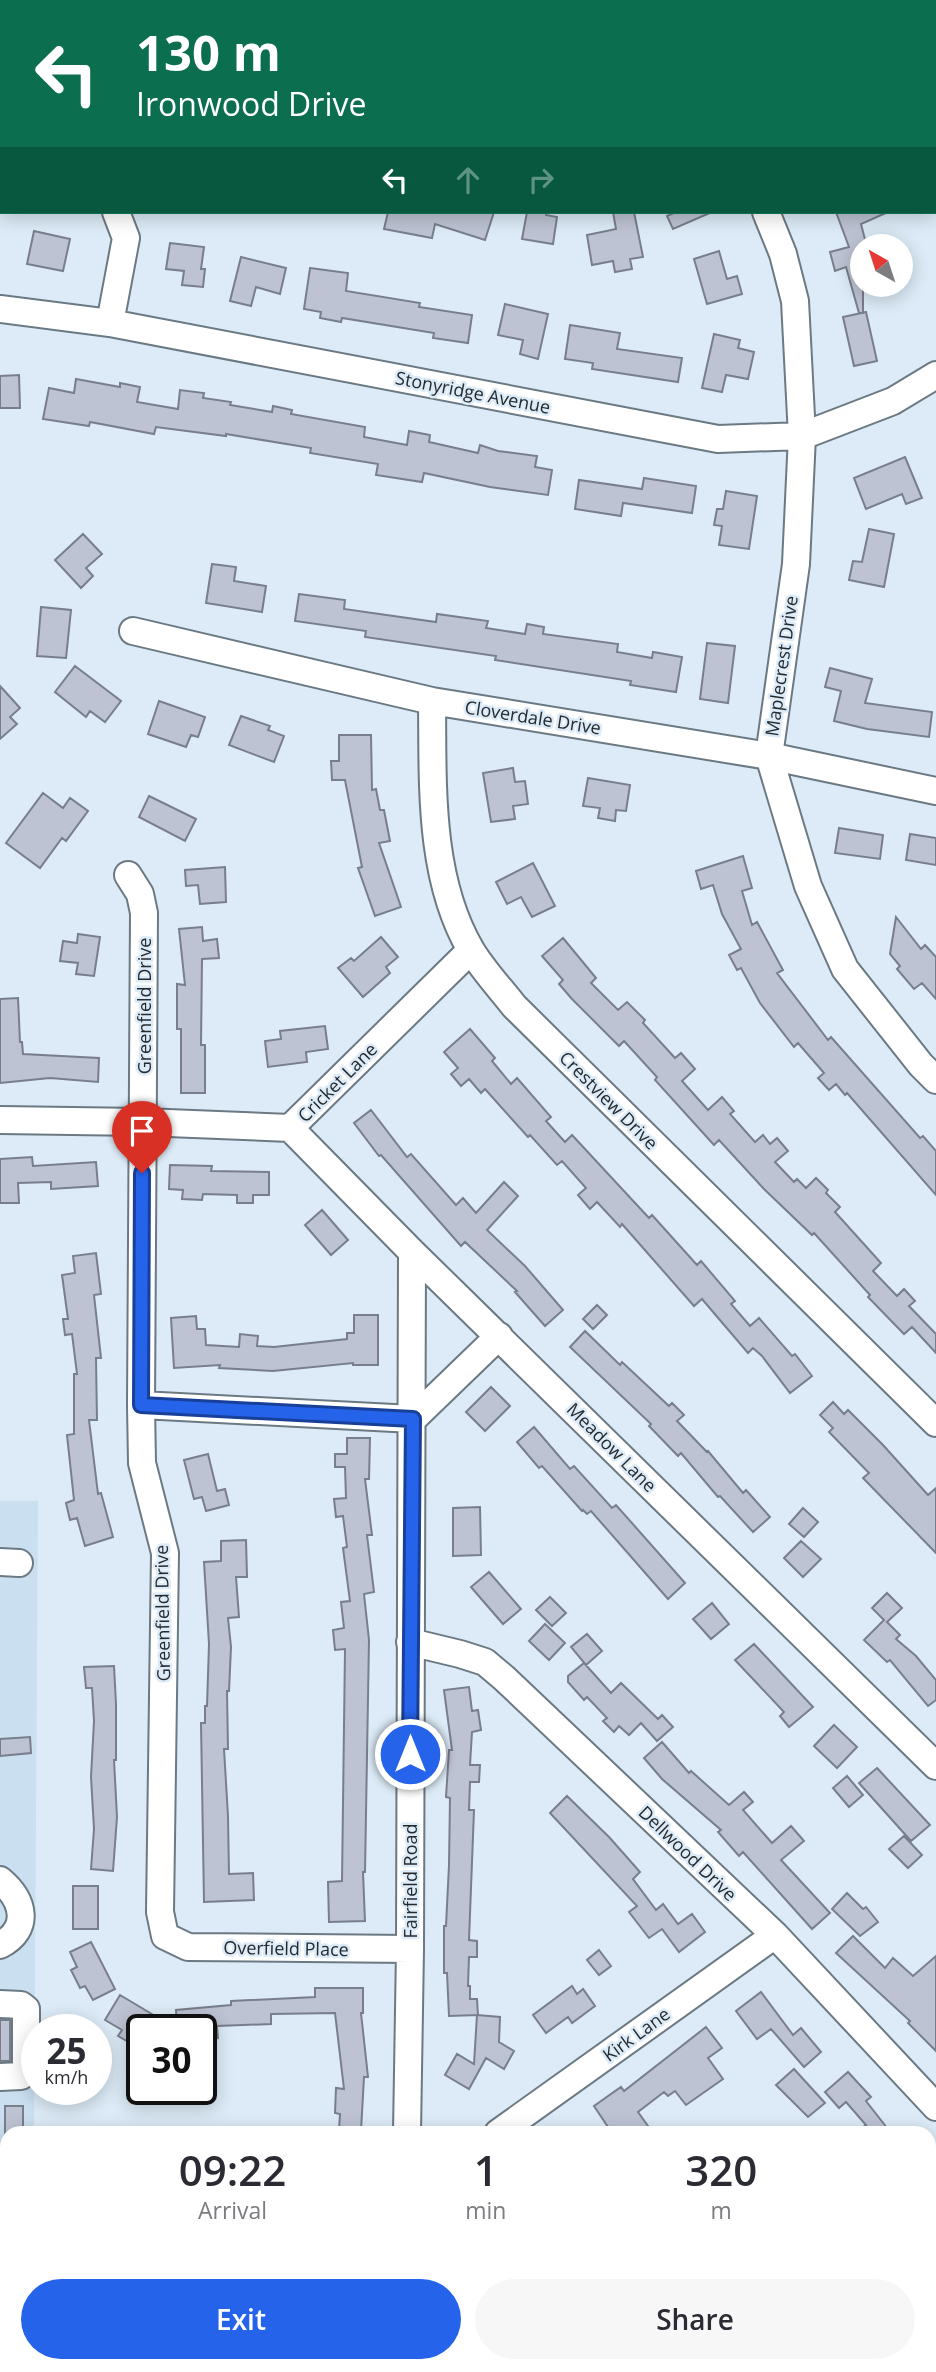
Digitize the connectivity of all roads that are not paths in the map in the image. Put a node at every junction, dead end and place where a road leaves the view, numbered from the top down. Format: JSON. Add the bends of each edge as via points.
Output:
{"nodes":[{"id":1,"x":117,"y":214,"type":"edge"},
{"id":2,"x":767,"y":214,"type":"edge"},
{"id":3,"x":0,"y":309,"type":"edge"},
{"id":4,"x":110,"y":323,"type":"junction"},
{"id":5,"x":936,"y":376,"type":"edge"},
{"id":6,"x":802,"y":436,"type":"junction"},
{"id":7,"x":133,"y":631,"type":"dead end"},
{"id":8,"x":432,"y":701,"type":"junction"},
{"id":9,"x":769,"y":756,"type":"junction"},
{"id":10,"x":936,"y":791,"type":"edge"},
{"id":11,"x":128,"y":875,"type":"dead end"},
{"id":12,"x":471,"y":950,"type":"junction"},
{"id":13,"x":936,"y":1080,"type":"edge"},
{"id":14,"x":0,"y":1120,"type":"edge"},
{"id":15,"x":143,"y":1122,"type":"junction"},
{"id":16,"x":290,"y":1128,"type":"junction"},
{"id":17,"x":412,"y":1252,"type":"junction"},
{"id":18,"x":499,"y":1336,"type":"junction"},
{"id":19,"x":141,"y":1405,"type":"junction"},
{"id":20,"x":413,"y":1419,"type":"junction"},
{"id":21,"x":936,"y":1423,"type":"edge"},
{"id":22,"x":411,"y":1642,"type":"junction"},
{"id":23,"x":936,"y":1766,"type":"edge"},
{"id":24,"x":0,"y":1880,"type":"edge"},
{"id":25,"x":775,"y":1935,"type":"junction"},
{"id":26,"x":164,"y":1936,"type":"joint"},
{"id":27,"x":0,"y":1945,"type":"edge"},
{"id":28,"x":410,"y":1949,"type":"junction"},
{"id":29,"x":5,"y":2003,"type":"edge"},
{"id":30,"x":6,"y":2077,"type":"edge"},
{"id":31,"x":936,"y":2108,"type":"edge"},
{"id":32,"x":407,"y":2126,"type":"edge"},
{"id":33,"x":508,"y":2126,"type":"edge"}],
"edges":[{"from":1,"to":4,"type":"street","via":[[127,238]]},
{"from":2,"to":6,"type":"street","name":"Maplecrest Drive","via":[[795,301]]},
{"from":3,"to":4,"type":"street","name":"Stonyridge Avenue"},
{"from":4,"to":6,"type":"street","name":"Stonyridge Avenue","via":[[718,439]]},
{"from":5,"to":6,"type":"street","name":"Stonyridge Avenue","via":[[893,401]]},
{"from":6,"to":9,"type":"street","name":"Maplecrest Drive","via":[[796,564]]},
{"from":7,"to":8,"type":"street","name":"Cloverdale Drive"},
{"from":8,"to":9,"type":"street","name":"Cloverdale Drive"},
{"from":8,"to":12,"type":"street","name":"Crestview Drive","via":[[433,794],[440,855],[450,902]]},
{"from":9,"to":10,"type":"street","name":"Cloverdale Drive"},
{"from":9,"to":13,"type":"street","name":"Maplecrest Drive","via":[[808,886],[845,969]]},
{"from":11,"to":15,"type":"street","name":"Greenfield Drive","via":[[145,913]]},
{"from":12,"to":16,"type":"street","name":"Cricket Lane"},
{"from":12,"to":21,"type":"street","name":"Crestview Drive","via":[[514,1006]]},
{"from":14,"to":15,"type":"street","name":"Cricket Lane"},
{"from":15,"to":16,"type":"street","name":"Cricket Lane"},
{"from":15,"to":19,"type":"street","name":"Greenfield Drive"},
{"from":16,"to":17,"type":"street","name":"Meadow Lane"},
{"from":17,"to":18,"type":"street","name":"Meadow Lane"},
{"from":17,"to":20,"type":"street","name":"Fairfield Road"},
{"from":18,"to":20,"type":"street"},
{"from":18,"to":23,"type":"street","name":"Meadow Lane"},
{"from":19,"to":20,"type":"street"},
{"from":19,"to":26,"type":"street","name":"Greenfield Drive","via":[[142,1462],[165,1553],[160,1912]]},
{"from":20,"to":22,"type":"street","name":"Fairfield Road"},
{"from":22,"to":25,"type":"street","name":"Dellwood Drive","via":[[485,1662]]},
{"from":22,"to":28,"type":"street","name":"Fairfield Road"},
{"from":24,"to":27,"type":"street","via":[[19,1901],[19,1929]]},
{"from":25,"to":31,"type":"street","name":"Dellwood Drive"},
{"from":25,"to":33,"type":"street","name":"Kirk Lane"},
{"from":26,"to":28,"type":"street","name":"Overfield Place","via":[[188,1947]]},
{"from":28,"to":32,"type":"street","name":"Fairfield Road"},
{"from":29,"to":30,"type":"street","via":[[26,2009],[26,2072]]}]}
